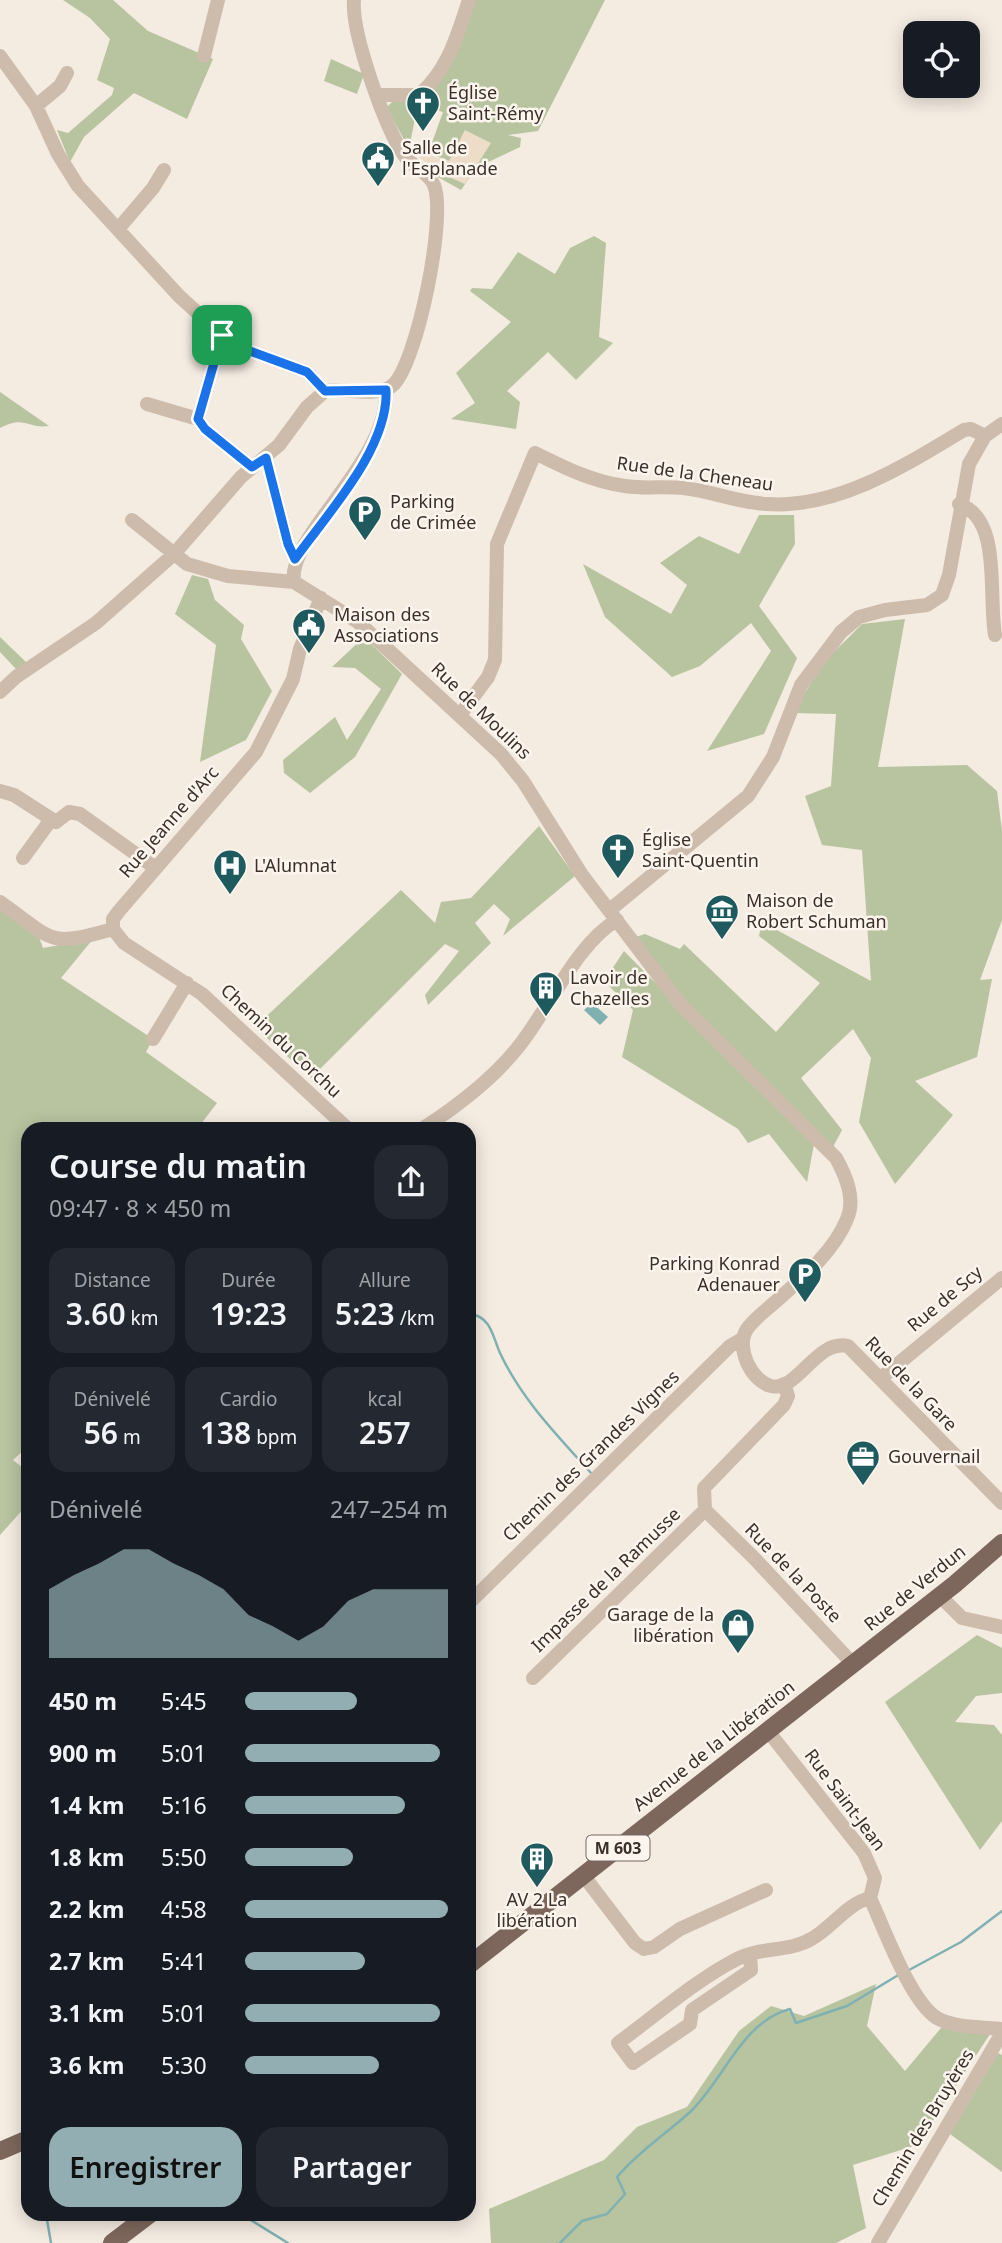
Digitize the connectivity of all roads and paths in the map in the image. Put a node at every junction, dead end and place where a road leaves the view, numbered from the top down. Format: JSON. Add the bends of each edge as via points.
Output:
{"nodes":[{"id":1,"x":218,"y":0,"type":"edge"},
{"id":2,"x":354,"y":0,"type":"edge"},
{"id":3,"x":468,"y":0,"type":"edge"},
{"id":4,"x":204,"y":55,"type":"dead end"},
{"id":5,"x":0,"y":56,"type":"edge"},
{"id":6,"x":68,"y":73,"type":"dead end"},
{"id":7,"x":379,"y":95,"type":"junction"},
{"id":8,"x":36,"y":106,"type":"junction"},
{"id":9,"x":164,"y":170,"type":"dead end"},
{"id":10,"x":119,"y":228,"type":"junction"},
{"id":11,"x":222,"y":335,"type":"junction"},
{"id":12,"x":386,"y":390,"type":"junction"},
{"id":13,"x":325,"y":391,"type":"junction"},
{"id":14,"x":147,"y":404,"type":"dead end"},
{"id":15,"x":198,"y":419,"type":"junction"},
{"id":16,"x":1002,"y":424,"type":"edge"},
{"id":17,"x":985,"y":436,"type":"junction"},
{"id":18,"x":266,"y":458,"type":"junction"},
{"id":19,"x":252,"y":467,"type":"junction"},
{"id":20,"x":960,"y":504,"type":"junction"},
{"id":21,"x":132,"y":520,"type":"dead end"},
{"id":22,"x":174,"y":554,"type":"junction"},
{"id":23,"x":295,"y":559,"type":"junction"},
{"id":24,"x":294,"y":582,"type":"junction"},
{"id":25,"x":321,"y":598,"type":"junction"},
{"id":26,"x":995,"y":635,"type":"dead end"},
{"id":27,"x":0,"y":692,"type":"edge"},
{"id":28,"x":460,"y":715,"type":"junction"},
{"id":29,"x":1,"y":791,"type":"edge"},
{"id":30,"x":50,"y":821,"type":"junction"},
{"id":31,"x":23,"y":858,"type":"dead end"},
{"id":32,"x":154,"y":867,"type":"junction"},
{"id":33,"x":0,"y":902,"type":"edge"},
{"id":34,"x":614,"y":914,"type":"junction"},
{"id":35,"x":113,"y":929,"type":"junction"},
{"id":36,"x":187,"y":983,"type":"junction"},
{"id":37,"x":153,"y":1039,"type":"dead end"},
{"id":38,"x":341,"y":1122,"type":"edge"},
{"id":39,"x":432,"y":1122,"type":"edge"},
{"id":40,"x":1002,"y":1278,"type":"edge"},
{"id":41,"x":743,"y":1339,"type":"junction"},
{"id":42,"x":881,"y":1378,"type":"junction"},
{"id":43,"x":785,"y":1384,"type":"junction"},
{"id":44,"x":1002,"y":1503,"type":"edge"},
{"id":45,"x":705,"y":1510,"type":"junction"},
{"id":46,"x":1002,"y":1543,"type":"edge"},
{"id":47,"x":476,"y":1596,"type":"edge"},
{"id":48,"x":940,"y":1596,"type":"junction"},
{"id":49,"x":1002,"y":1627,"type":"edge"},
{"id":50,"x":853,"y":1664,"type":"junction"},
{"id":51,"x":533,"y":1678,"type":"dead end"},
{"id":52,"x":768,"y":1731,"type":"junction"},
{"id":53,"x":583,"y":1875,"type":"junction"},
{"id":54,"x":766,"y":1890,"type":"dead end"},
{"id":55,"x":870,"y":1898,"type":"junction"},
{"id":56,"x":750,"y":1955,"type":"junction"},
{"id":57,"x":476,"y":1959,"type":"edge"},
{"id":58,"x":1002,"y":2031,"type":"edge"},
{"id":59,"x":21,"y":2141,"type":"edge"},
{"id":60,"x":0,"y":2151,"type":"edge"},
{"id":61,"x":141,"y":2221,"type":"edge"},
{"id":62,"x":112,"y":2243,"type":"edge"},
{"id":63,"x":878,"y":2243,"type":"edge"}],
"edges":[{"from":1,"to":4,"type":"street"},
{"from":2,"to":7,"type":"street","via":[[355,34]]},
{"from":3,"to":7,"type":"street","via":[[449,58],[428,87],[419,95]]},
{"from":5,"to":8,"type":"street"},
{"from":6,"to":8,"type":"street"},
{"from":7,"to":12,"type":"street","via":[[400,149],[434,185],[436,238],[433,268],[397,380]]},
{"from":8,"to":10,"type":"street","via":[[78,186]]},
{"from":9,"to":10,"type":"street"},
{"from":10,"to":11,"type":"street","via":[[165,282]]},
{"from":11,"to":13,"type":"street","via":[[247,350],[307,372]]},
{"from":11,"to":15,"type":"street"},
{"from":12,"to":13,"type":"street"},
{"from":12,"to":23,"type":"street","via":[[370,451]]},
{"from":13,"to":18,"type":"street"},
{"from":14,"to":15,"type":"street"},
{"from":15,"to":19,"type":"street"},
{"from":16,"to":17,"type":"street"},
{"from":17,"to":20,"type":"street","via":[[969,464]]},
{"from":17,"to":28,"type":"street","name":"Rue de la Cheneau","via":[[964,430],[893,471],[788,505],[681,488],[618,485],[535,453],[497,544],[495,660]]},
{"from":18,"to":19,"type":"street"},
{"from":18,"to":23,"type":"street"},
{"from":19,"to":22,"type":"street"},
{"from":20,"to":26,"type":"street","via":[[980,514],[993,529]]},
{"from":20,"to":34,"type":"street","via":[[942,594],[927,605],[872,613],[848,625],[815,665],[786,719],[773,757],[748,796]]},
{"from":21,"to":22,"type":"street"},
{"from":22,"to":24,"type":"street","via":[[187,564],[228,576]]},
{"from":22,"to":27,"type":"street","via":[[101,619]]},
{"from":23,"to":24,"type":"street"},
{"from":24,"to":25,"type":"street","name":"Rue de Moulins"},
{"from":25,"to":28,"type":"street","name":"Rue de Moulins","via":[[358,622]]},
{"from":25,"to":32,"type":"street","name":"Rue Jeanne d'Arc","via":[[293,679],[256,752]]},
{"from":28,"to":34,"type":"street","name":"Rue de Moulins","via":[[523,781],[582,875]]},
{"from":29,"to":30,"type":"street"},
{"from":30,"to":31,"type":"street"},
{"from":30,"to":32,"type":"street","via":[[60,821],[75,811]]},
{"from":32,"to":35,"type":"street","name":"Rue Jeanne d'Arc","via":[[118,911]]},
{"from":33,"to":35,"type":"street","via":[[48,938],[72,941]]},
{"from":34,"to":39,"type":"street","via":[[520,1046]]},
{"from":34,"to":41,"type":"street","name":"Rue de Moulins","via":[[681,1005],[830,1151],[848,1186],[851,1201],[841,1232]]},
{"from":35,"to":36,"type":"street","via":[[124,943]]},
{"from":36,"to":37,"type":"street"},
{"from":36,"to":38,"type":"street","name":"Chemin du Corchu"},
{"from":40,"to":42,"type":"street","name":"Rue de Scy"},
{"from":41,"to":43,"type":"street","via":[[745,1357],[760,1379],[771,1386]]},
{"from":41,"to":47,"type":"street","name":"Chemin des Grandes Vignes","via":[[730,1346]]},
{"from":42,"to":43,"type":"street","name":"Rue de la Gare","via":[[855,1350],[841,1344],[828,1348]]},
{"from":42,"to":44,"type":"street","name":"Rue de la Gare"},
{"from":43,"to":45,"type":"street","via":[[788,1396],[784,1405],[704,1488]]},
{"from":45,"to":50,"type":"street","name":"Rue de la Poste"},
{"from":45,"to":51,"type":"street","name":"Impasse de la Ramusse"},
{"from":46,"to":48,"type":"main road","name":"Rue de Verdun","number":"M 603"},
{"from":48,"to":49,"type":"street","via":[[962,1618]]},
{"from":48,"to":50,"type":"main road","name":"Rue de Verdun","number":"M 603"},
{"from":50,"to":52,"type":"main road","name":"Avenue de la Libération","number":"M 603"},
{"from":52,"to":53,"type":"main road","name":"Avenue de la Libération","number":"M 603"},
{"from":52,"to":55,"type":"street","name":"Rue Saint-Jean","via":[[864,1853],[874,1878]]},
{"from":53,"to":54,"type":"street","via":[[644,1949]]},
{"from":53,"to":57,"type":"main road","name":"Avenue de la Libération","number":"M 603"},
{"from":55,"to":56,"type":"street","via":[[860,1900],[814,1938],[793,1949]]},
{"from":55,"to":58,"type":"street","via":[[906,1978],[929,2012],[951,2023]]},
{"from":56,"to":56,"type":"street","via":[[738,1958],[618,2043],[633,2063],[690,2024],[692,2010],[751,1970]]},
{"from":58,"to":63,"type":"street","name":"Chemin des Bruyères"},
{"from":59,"to":60,"type":"main road"},
{"from":61,"to":62,"type":"main road"}]}
